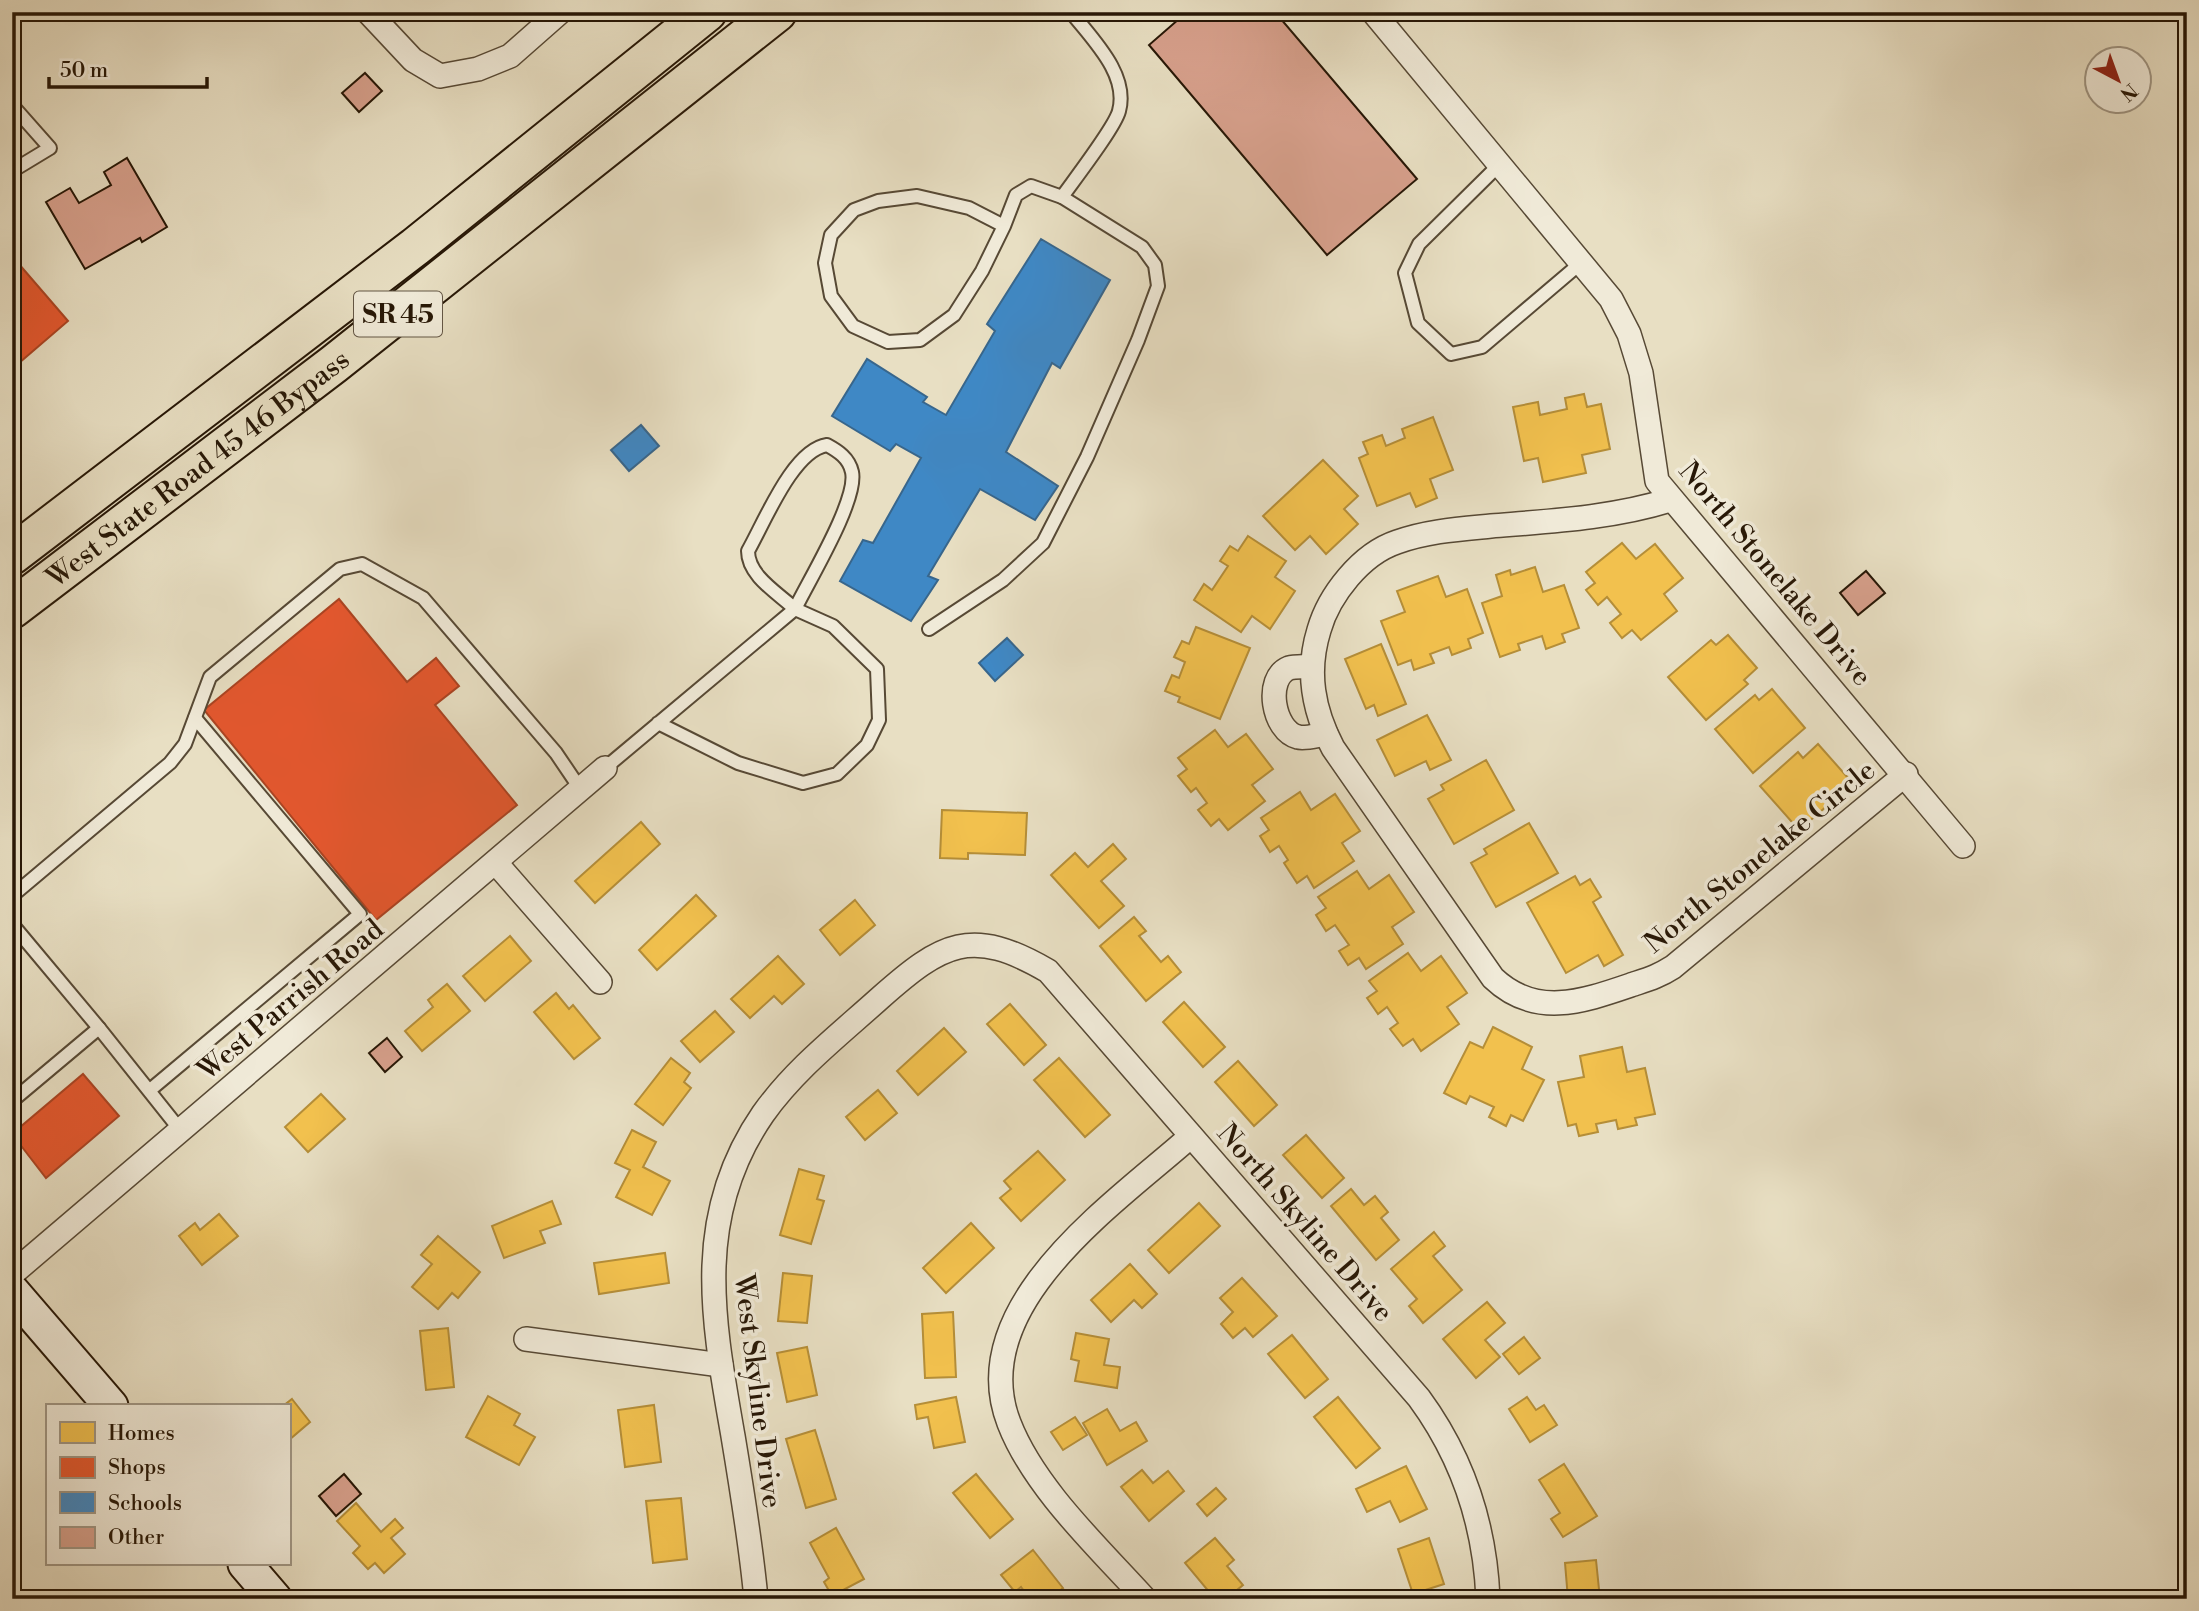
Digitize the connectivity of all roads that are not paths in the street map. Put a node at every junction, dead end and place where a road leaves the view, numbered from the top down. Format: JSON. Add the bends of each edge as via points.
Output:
{"nodes":[{"id":1,"x":368,"y":12,"type":"edge"},
{"id":2,"x":560,"y":12,"type":"edge"},
{"id":3,"x":707,"y":12,"type":"edge"},
{"id":4,"x":777,"y":12,"type":"edge"},
{"id":5,"x":1071,"y":12,"type":"edge"},
{"id":6,"x":1373,"y":12,"type":"edge"},
{"id":7,"x":628,"y":76,"type":"junction"},
{"id":8,"x":12,"y":105,"type":"edge"},
{"id":9,"x":603,"y":152,"type":"junction"},
{"id":10,"x":1500,"y":164,"type":"junction"},
{"id":11,"x":12,"y":172,"type":"edge"},
{"id":12,"x":1062,"y":197,"type":"junction"},
{"id":13,"x":1004,"y":226,"type":"junction"},
{"id":14,"x":1582,"y":262,"type":"junction"},
{"id":15,"x":1670,"y":500,"type":"junction"},
{"id":16,"x":12,"y":555,"type":"edge"},
{"id":17,"x":12,"y":609,"type":"edge"},
{"id":18,"x":795,"y":609,"type":"junction"},
{"id":19,"x":929,"y":629,"type":"dead end"},
{"id":20,"x":1312,"y":667,"type":"junction"},
{"id":21,"x":195,"y":718,"type":"junction"},
{"id":22,"x":658,"y":723,"type":"junction"},
{"id":23,"x":1326,"y":734,"type":"junction"},
{"id":24,"x":605,"y":768,"type":"joint"},
{"id":25,"x":1906,"y":774,"type":"junction"},
{"id":26,"x":579,"y":787,"type":"junction"},
{"id":27,"x":1964,"y":846,"type":"dead end"},
{"id":28,"x":496,"y":863,"type":"junction"},
{"id":29,"x":12,"y":896,"type":"edge"},
{"id":30,"x":12,"y":924,"type":"edge"},
{"id":31,"x":990,"y":945,"type":"joint"},
{"id":32,"x":600,"y":982,"type":"dead end"},
{"id":33,"x":99,"y":1028,"type":"junction"},
{"id":34,"x":150,"y":1090,"type":"junction"},
{"id":35,"x":12,"y":1101,"type":"edge"},
{"id":36,"x":181,"y":1131,"type":"junction"},
{"id":37,"x":1191,"y":1136,"type":"junction"},
{"id":38,"x":12,"y":1275,"type":"edge"},
{"id":39,"x":12,"y":1291,"type":"edge"},
{"id":40,"x":526,"y":1339,"type":"dead end"},
{"id":41,"x":720,"y":1365,"type":"junction"},
{"id":42,"x":109,"y":1404,"type":"edge"},
{"id":43,"x":247,"y":1566,"type":"edge"},
{"id":44,"x":275,"y":1599,"type":"edge"},
{"id":45,"x":756,"y":1599,"type":"edge"},
{"id":46,"x":1145,"y":1599,"type":"edge"},
{"id":47,"x":1488,"y":1599,"type":"edge"}],
"edges":[{"from":1,"to":2,"type":"street","via":[[413,60],[440,76],[478,69],[510,56]]},
{"from":3,"to":7,"type":"highway","name":"West State Road 45 46 Bypass","number":"SR 45"},
{"from":4,"to":9,"type":"highway","name":"West State Road 45 46 Bypass","number":"SR 45"},
{"from":5,"to":12,"type":"lane","via":[[1105,55],[1120,96],[1119,113]]},
{"from":6,"to":10,"type":"street","name":"North Stonelake Drive"},
{"from":7,"to":9,"type":"highway","via":[[606,123]]},
{"from":7,"to":16,"type":"highway","name":"West State Road 45 46 Bypass","number":"SR 45","via":[[341,305]]},
{"from":8,"to":11,"type":"lane","via":[[50,148]]},
{"from":9,"to":17,"type":"highway","name":"West State Road 45 46 Bypass","number":"SR 45"},
{"from":10,"to":14,"type":"street","name":"North Stonelake Drive"},
{"from":10,"to":14,"type":"lane","via":[[1419,244],[1405,273],[1418,323],[1451,354],[1482,347]]},
{"from":12,"to":13,"type":"lane","via":[[1031,186],[1016,195]]},
{"from":12,"to":19,"type":"lane","via":[[1142,247],[1155,265],[1158,286],[1087,457],[1043,543],[1003,580]]},
{"from":13,"to":13,"type":"lane","via":[[954,315],[920,340],[888,342],[853,326],[831,296],[825,263],[831,234],[854,210],[878,201],[917,196],[968,208]]},
{"from":14,"to":15,"type":"street","name":"North Stonelake Drive","via":[[1611,299],[1629,334],[1641,373],[1654,471]]},
{"from":15,"to":20,"type":"street","name":"North Stonelake Circle","via":[[1638,510],[1435,532],[1395,542],[1360,566],[1341,586],[1323,617]]},
{"from":15,"to":25,"type":"street","name":"North Stonelake Drive"},
{"from":18,"to":18,"type":"lane","via":[[851,496],[852,472],[842,454],[827,445],[814,447],[800,458],[748,551],[755,573]]},
{"from":18,"to":22,"type":"lane"},
{"from":18,"to":22,"type":"lane","via":[[833,626],[877,669],[879,720],[867,745],[837,774],[803,783],[738,763]]},
{"from":20,"to":23,"type":"street","name":"North Stonelake Circle","via":[[1313,698]]},
{"from":20,"to":23,"type":"street","via":[[1291,667],[1273,688],[1285,730],[1298,738]]},
{"from":21,"to":26,"type":"lane","via":[[210,677],[340,569],[362,564],[423,598],[556,753]]},
{"from":21,"to":29,"type":"lane","via":[[185,744],[170,763]]},
{"from":21,"to":34,"type":"lane","via":[[360,914]]},
{"from":22,"to":24,"type":"lane"},
{"from":23,"to":25,"type":"street","name":"North Stonelake Circle","via":[[1482,965],[1506,990],[1541,1004],[1593,999],[1653,980]]},
{"from":24,"to":26,"type":"street","name":"West Parrish Road"},
{"from":25,"to":27,"type":"street","name":"North Stonelake Drive"},
{"from":26,"to":28,"type":"street","name":"West Parrish Road"},
{"from":28,"to":32,"type":"street"},
{"from":28,"to":36,"type":"street","name":"West Parrish Road"},
{"from":30,"to":33,"type":"lane"},
{"from":31,"to":37,"type":"street","name":"North Skyline Drive","via":[[1019,954],[1048,971]]},
{"from":31,"to":41,"type":"street","name":"West Skyline Drive","via":[[947,949],[917,967],[813,1057],[763,1115],[735,1162],[716,1230],[712,1282]]},
{"from":33,"to":34,"type":"lane"},
{"from":33,"to":35,"type":"lane"},
{"from":34,"to":36,"type":"lane"},
{"from":36,"to":38,"type":"street","name":"West Parrish Road"},
{"from":37,"to":46,"type":"street","via":[[1044,1271],[1016,1315],[1002,1369],[1008,1420],[1030,1462]]},
{"from":37,"to":47,"type":"street","name":"North Skyline Drive","via":[[1436,1422],[1470,1491],[1481,1535]]},
{"from":39,"to":42,"type":"street"},
{"from":40,"to":41,"type":"street"},
{"from":41,"to":45,"type":"street","name":"West Skyline Drive"},
{"from":43,"to":44,"type":"street"}]}
